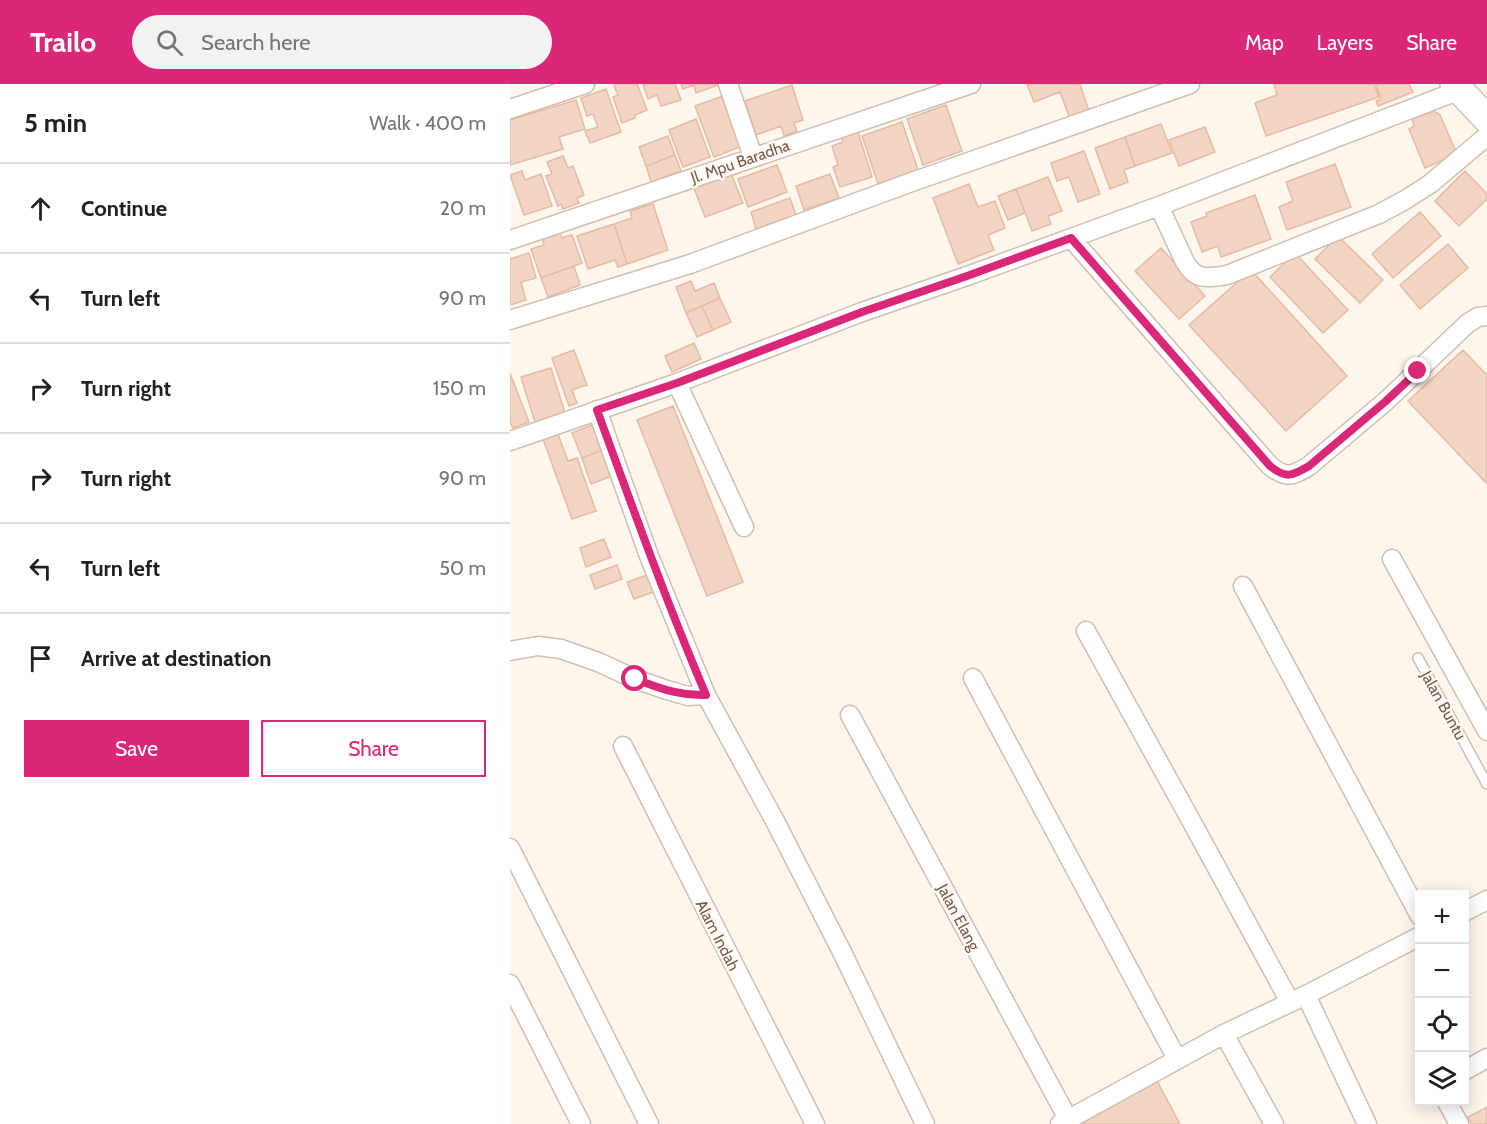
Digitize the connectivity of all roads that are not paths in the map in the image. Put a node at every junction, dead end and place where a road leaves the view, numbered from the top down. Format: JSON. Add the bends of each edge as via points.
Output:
{"nodes":[{"id":1,"x":585,"y":84,"type":"edge"},
{"id":2,"x":729,"y":84,"type":"edge"},
{"id":3,"x":971,"y":84,"type":"edge"},
{"id":4,"x":1190,"y":84,"type":"edge"},
{"id":5,"x":1457,"y":87,"type":"edge"},
{"id":6,"x":510,"y":109,"type":"edge"},
{"id":7,"x":1487,"y":119,"type":"edge"},
{"id":8,"x":1487,"y":136,"type":"edge"},
{"id":9,"x":753,"y":157,"type":"junction"},
{"id":10,"x":1159,"y":206,"type":"junction"},
{"id":11,"x":1071,"y":238,"type":"junction"},
{"id":12,"x":510,"y":240,"type":"edge"},
{"id":13,"x":1487,"y":316,"type":"edge"},
{"id":14,"x":510,"y":320,"type":"edge"},
{"id":15,"x":677,"y":383,"type":"junction"},
{"id":16,"x":597,"y":410,"type":"junction"},
{"id":17,"x":510,"y":441,"type":"edge"},
{"id":18,"x":744,"y":527,"type":"dead end"},
{"id":19,"x":1392,"y":559,"type":"dead end"},
{"id":20,"x":1243,"y":586,"type":"dead end"},
{"id":21,"x":1086,"y":631,"type":"dead end"},
{"id":22,"x":510,"y":651,"type":"edge"},
{"id":23,"x":1418,"y":658,"type":"dead end"},
{"id":24,"x":973,"y":678,"type":"dead end"},
{"id":25,"x":706,"y":695,"type":"junction"},
{"id":26,"x":850,"y":715,"type":"dead end"},
{"id":27,"x":1487,"y":731,"type":"edge"},
{"id":28,"x":623,"y":746,"type":"dead end"},
{"id":29,"x":1487,"y":784,"type":"edge"},
{"id":30,"x":510,"y":848,"type":"edge"},
{"id":31,"x":1487,"y":900,"type":"edge"},
{"id":32,"x":1415,"y":908,"type":"edge"},
{"id":33,"x":1469,"y":909,"type":"edge"},
{"id":34,"x":1415,"y":938,"type":"edge"},
{"id":35,"x":510,"y":984,"type":"edge"},
{"id":36,"x":1298,"y":998,"type":"junction"},
{"id":37,"x":1224,"y":1034,"type":"junction"},
{"id":38,"x":1487,"y":1058,"type":"edge"},
{"id":39,"x":1177,"y":1059,"type":"junction"},
{"id":40,"x":1469,"y":1068,"type":"edge"},
{"id":41,"x":1450,"y":1106,"type":"edge"},
{"id":42,"x":1064,"y":1122,"type":"edge"},
{"id":43,"x":581,"y":1124,"type":"edge"},
{"id":44,"x":648,"y":1124,"type":"edge"},
{"id":45,"x":815,"y":1124,"type":"edge"},
{"id":46,"x":925,"y":1124,"type":"edge"},
{"id":47,"x":1274,"y":1124,"type":"edge"},
{"id":48,"x":1367,"y":1124,"type":"edge"},
{"id":49,"x":1459,"y":1124,"type":"edge"}],
"edges":[{"from":1,"to":6,"type":"street"},
{"from":2,"to":9,"type":"street"},
{"from":3,"to":9,"type":"street","name":"Jl. Mpu Baradha"},
{"from":4,"to":14,"type":"street","via":[[690,264]]},
{"from":5,"to":7,"type":"main road"},
{"from":5,"to":10,"type":"street"},
{"from":8,"to":10,"type":"street","via":[[1430,184],[1379,214],[1227,275],[1199,277],[1190,271]]},
{"from":9,"to":12,"type":"street","name":"Jl. Mpu Baradha"},
{"from":10,"to":11,"type":"street"},
{"from":11,"to":13,"type":"street","via":[[1270,466],[1284,475],[1309,466],[1386,401],[1468,323]]},
{"from":11,"to":15,"type":"street"},
{"from":15,"to":16,"type":"street"},
{"from":15,"to":18,"type":"street"},
{"from":16,"to":17,"type":"street"},
{"from":16,"to":25,"type":"street","via":[[649,556]]},
{"from":19,"to":27,"type":"street"},
{"from":20,"to":32,"type":"street"},
{"from":21,"to":36,"type":"street","via":[[1194,825]]},
{"from":22,"to":25,"type":"street","via":[[538,646],[561,649],[667,690],[688,696]]},
{"from":23,"to":29,"type":"lane","name":"Jalan Buntu"},
{"from":24,"to":39,"type":"street"},
{"from":25,"to":46,"type":"street","via":[[837,942]]},
{"from":26,"to":42,"type":"street","name":"Jalan Elang"},
{"from":28,"to":45,"type":"street","name":"Alam Indah"},
{"from":30,"to":44,"type":"street"},
{"from":31,"to":33,"type":"street"},
{"from":34,"to":36,"type":"street"},
{"from":35,"to":43,"type":"street"},
{"from":36,"to":37,"type":"street"},
{"from":36,"to":48,"type":"street"},
{"from":37,"to":39,"type":"street"},
{"from":37,"to":47,"type":"street"},
{"from":38,"to":40,"type":"street"},
{"from":39,"to":42,"type":"street"},
{"from":41,"to":49,"type":"street"}]}
